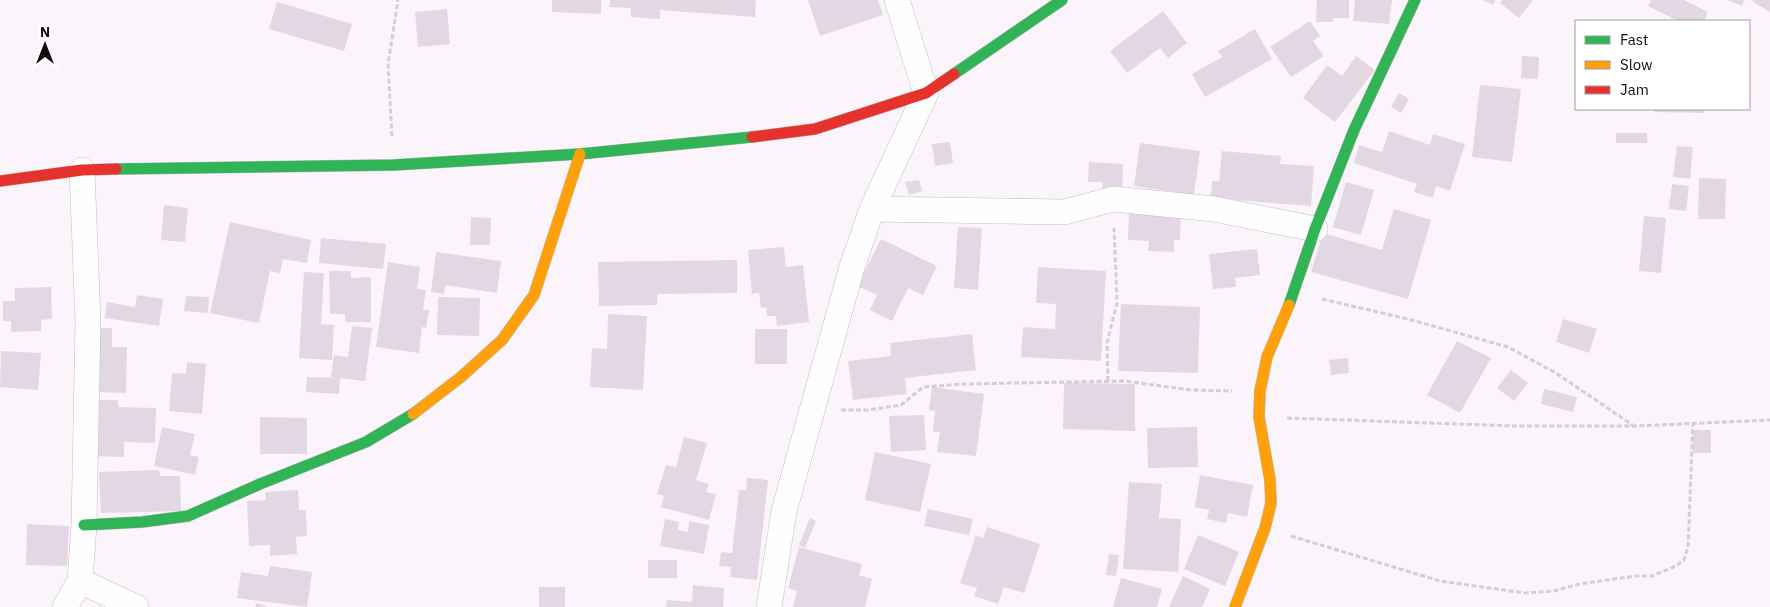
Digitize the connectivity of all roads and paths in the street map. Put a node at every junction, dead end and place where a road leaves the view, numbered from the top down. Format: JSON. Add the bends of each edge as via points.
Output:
{"nodes":[{"id":1,"x":398,"y":0,"type":"edge"},
{"id":2,"x":897,"y":0,"type":"edge"},
{"id":3,"x":1062,"y":0,"type":"edge"},
{"id":4,"x":1415,"y":0,"type":"edge"},
{"id":5,"x":926,"y":93,"type":"junction"},
{"id":6,"x":580,"y":154,"type":"junction"},
{"id":7,"x":393,"y":164,"type":"junction"},
{"id":8,"x":82,"y":170,"type":"junction"},
{"id":9,"x":0,"y":181,"type":"edge"},
{"id":10,"x":1113,"y":200,"type":"junction"},
{"id":11,"x":872,"y":209,"type":"junction"},
{"id":12,"x":1315,"y":229,"type":"junction"},
{"id":13,"x":1294,"y":293,"type":"junction"},
{"id":14,"x":1108,"y":381,"type":"junction"},
{"id":15,"x":1260,"y":391,"type":"junction"},
{"id":16,"x":812,"y":409,"type":"junction"},
{"id":17,"x":1259,"y":417,"type":"junction"},
{"id":18,"x":1770,"y":420,"type":"edge"},
{"id":19,"x":1693,"y":422,"type":"junction"},
{"id":20,"x":1635,"y":426,"type":"junction"},
{"id":21,"x":84,"y":525,"type":"junction"},
{"id":22,"x":1265,"y":528,"type":"junction"},
{"id":23,"x":80,"y":580,"type":"junction"},
{"id":24,"x":66,"y":607,"type":"edge"},
{"id":25,"x":136,"y":607,"type":"edge"},
{"id":26,"x":770,"y":607,"type":"edge"},
{"id":27,"x":1235,"y":607,"type":"edge"}],
"edges":[{"from":1,"to":7,"type":"path","via":[[388,64]]},
{"from":2,"to":5,"type":"street"},
{"from":3,"to":5,"type":"street"},
{"from":4,"to":12,"type":"street","via":[[1354,130]]},
{"from":5,"to":6,"type":"street","via":[[815,129]]},
{"from":5,"to":11,"type":"street"},
{"from":6,"to":7,"type":"street"},
{"from":6,"to":21,"type":"street","via":[[534,296],[502,340],[415,413],[366,442],[188,516]]},
{"from":7,"to":8,"type":"street"},
{"from":8,"to":9,"type":"street"},
{"from":8,"to":21,"type":"street","via":[[88,322]]},
{"from":10,"to":11,"type":"street","via":[[1065,212]]},
{"from":10,"to":12,"type":"street","via":[[1214,209]]},
{"from":10,"to":14,"type":"path","via":[[1117,303],[1108,343]]},
{"from":11,"to":16,"type":"street"},
{"from":12,"to":13,"type":"street"},
{"from":13,"to":15,"type":"street","via":[[1267,356]]},
{"from":13,"to":20,"type":"path","via":[[1408,319],[1508,347],[1556,373]]},
{"from":14,"to":15,"type":"path","via":[[1191,390]]},
{"from":14,"to":16,"type":"path","via":[[923,387],[901,404],[868,410]]},
{"from":15,"to":17,"type":"street"},
{"from":16,"to":26,"type":"street","via":[[784,511]]},
{"from":17,"to":20,"type":"path","via":[[1515,426]]},
{"from":17,"to":22,"type":"street","via":[[1270,480],[1271,503]]},
{"from":18,"to":19,"type":"path"},
{"from":19,"to":20,"type":"path"},
{"from":19,"to":22,"type":"path","via":[[1688,547],[1684,560],[1652,576],[1524,593],[1440,580]]},
{"from":21,"to":23,"type":"street"},
{"from":22,"to":27,"type":"street"},
{"from":23,"to":24,"type":"street"},
{"from":23,"to":25,"type":"street"}]}
